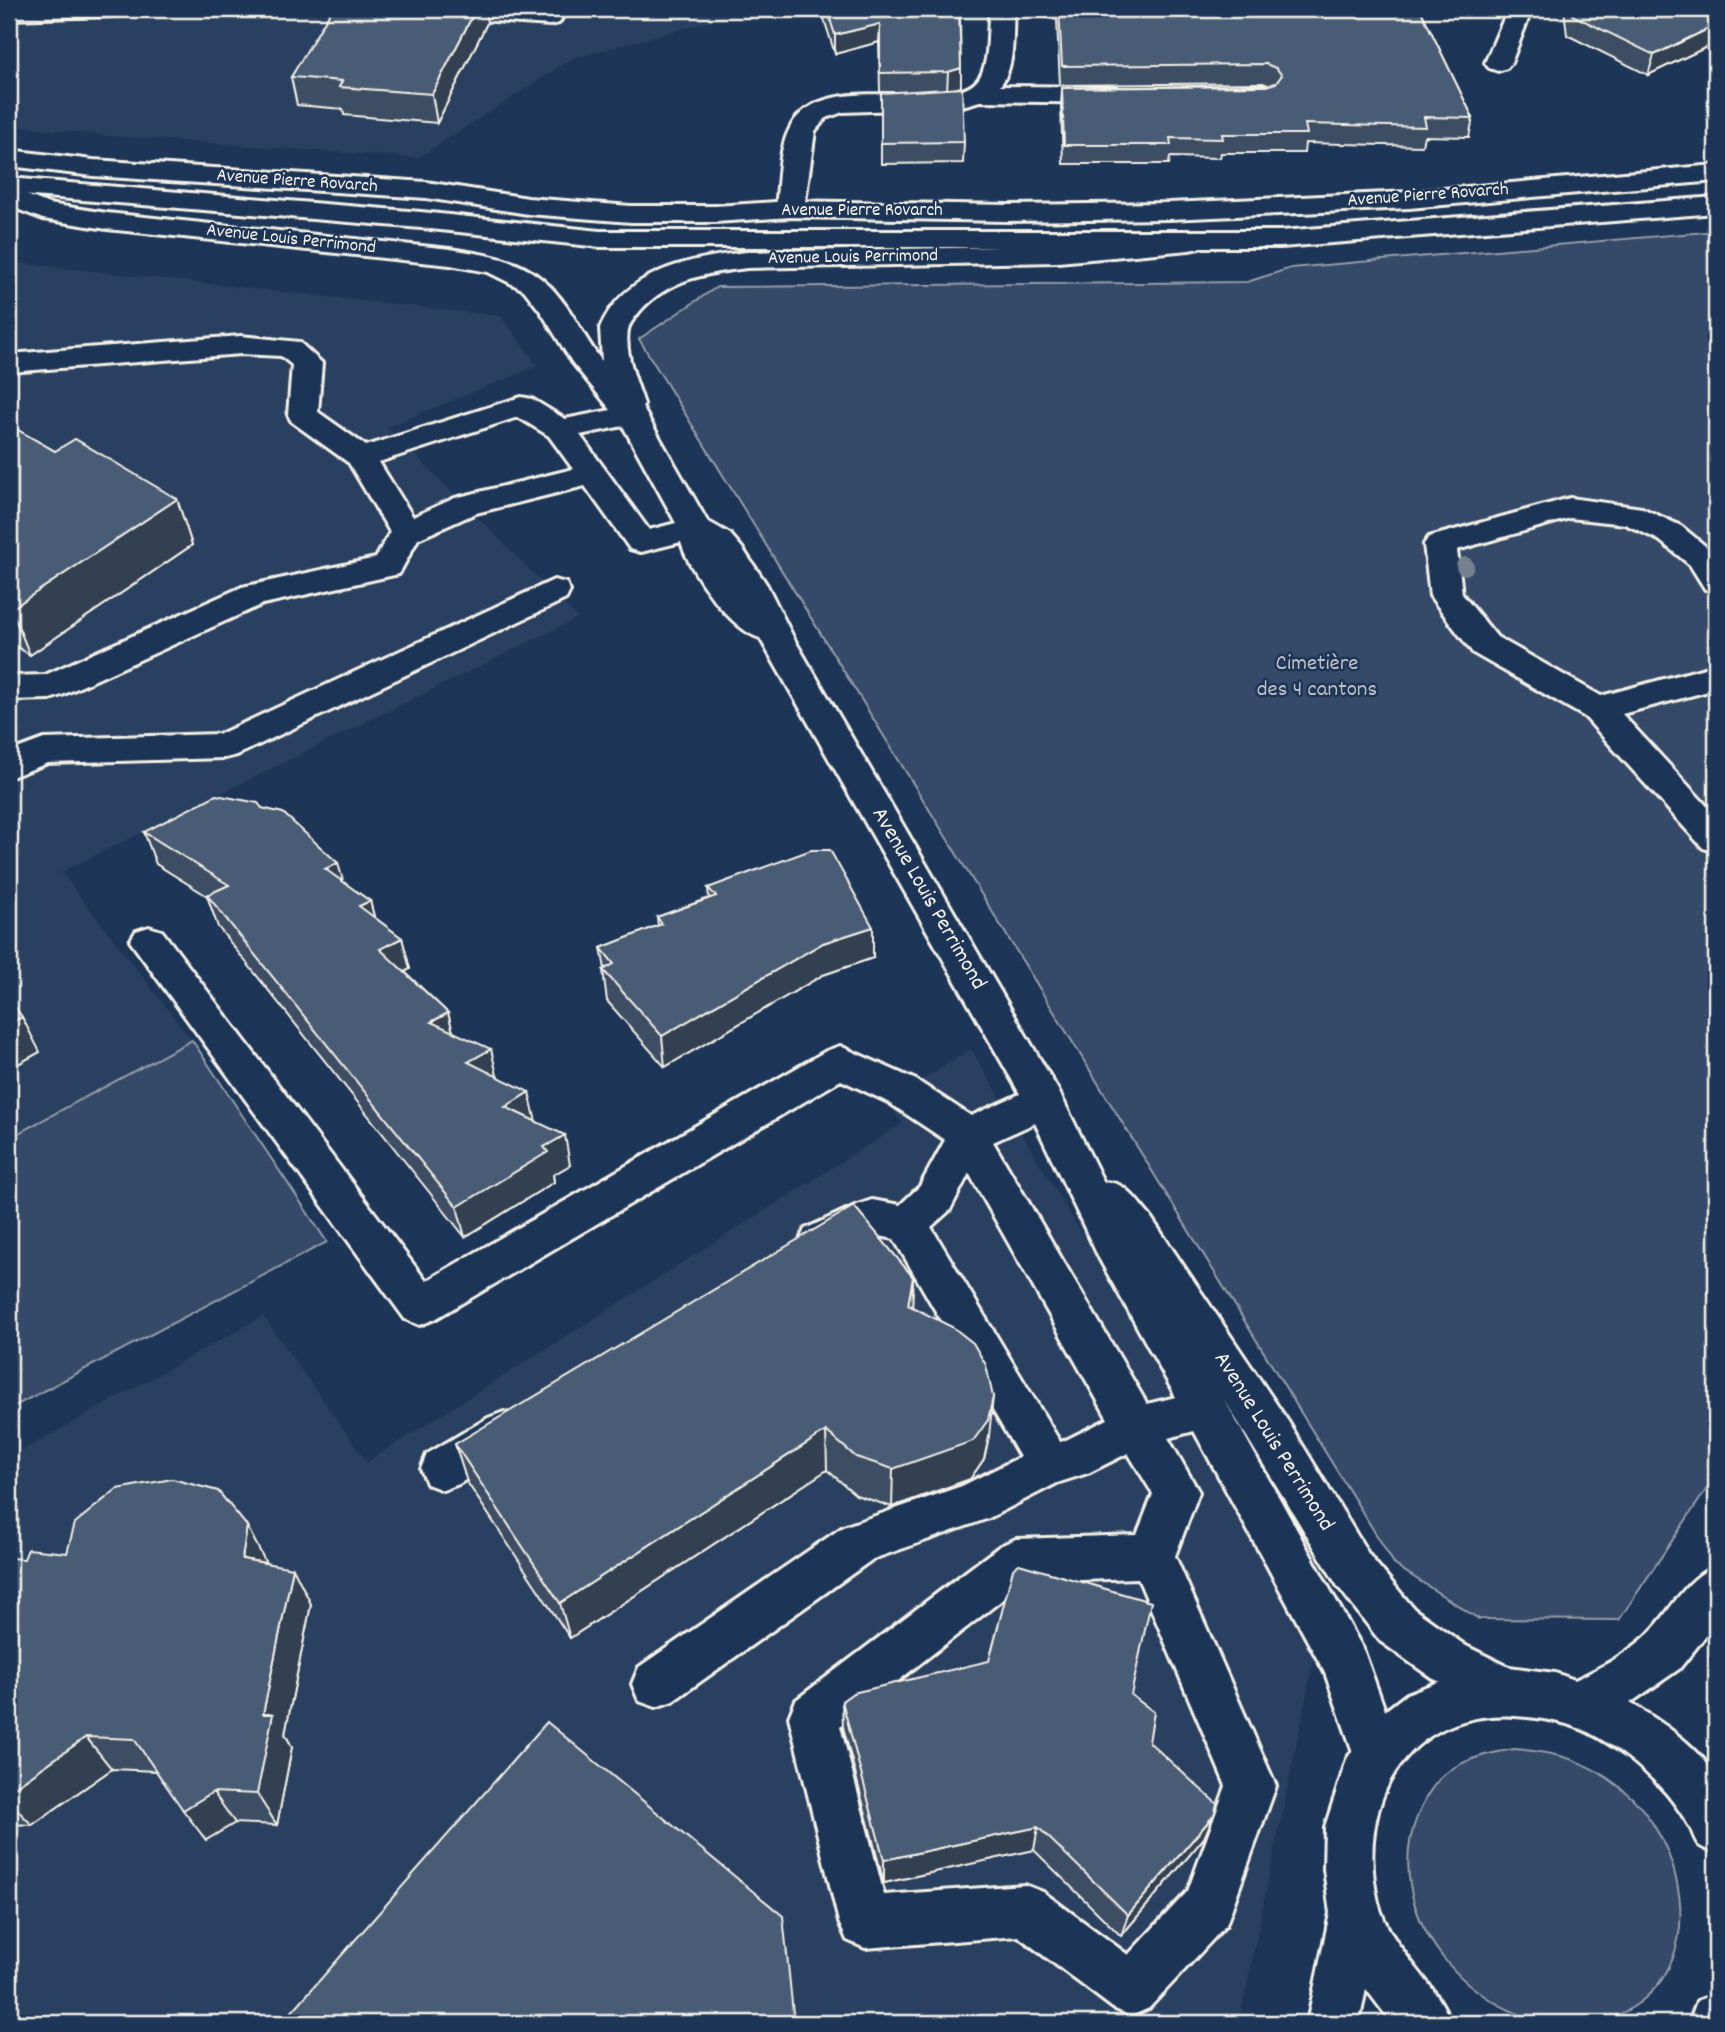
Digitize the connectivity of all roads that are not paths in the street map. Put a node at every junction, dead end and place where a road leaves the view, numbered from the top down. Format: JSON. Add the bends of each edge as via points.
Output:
{"nodes":[{"id":1,"x":110,"y":9,"type":"edge"},
{"id":2,"x":425,"y":9,"type":"edge"},
{"id":3,"x":1002,"y":9,"type":"edge"},
{"id":4,"x":1520,"y":9,"type":"edge"},
{"id":5,"x":9,"y":12,"type":"edge"},
{"id":6,"x":550,"y":18,"type":"dead end"},
{"id":7,"x":1498,"y":63,"type":"dead end"},
{"id":8,"x":980,"y":93,"type":"junction"},
{"id":9,"x":1141,"y":95,"type":"edge"},
{"id":10,"x":9,"y":158,"type":"edge"},
{"id":11,"x":1716,"y":173,"type":"edge"},
{"id":12,"x":9,"y":186,"type":"edge"},
{"id":13,"x":9,"y":196,"type":"edge"},
{"id":14,"x":1716,"y":205,"type":"edge"},
{"id":15,"x":790,"y":209,"type":"junction"},
{"id":16,"x":1205,"y":241,"type":"junction"},
{"id":17,"x":9,"y":363,"type":"edge"},
{"id":18,"x":632,"y":415,"type":"junction"},
{"id":19,"x":560,"y":429,"type":"junction"},
{"id":20,"x":361,"y":457,"type":"junction"},
{"id":21,"x":593,"y":474,"type":"junction"},
{"id":22,"x":695,"y":528,"type":"junction"},
{"id":23,"x":405,"y":532,"type":"junction"},
{"id":24,"x":1716,"y":581,"type":"edge"},
{"id":25,"x":554,"y":591,"type":"dead end"},
{"id":26,"x":1716,"y":677,"type":"edge"},
{"id":27,"x":9,"y":688,"type":"edge"},
{"id":28,"x":1597,"y":709,"type":"junction"},
{"id":29,"x":9,"y":766,"type":"edge"},
{"id":30,"x":1716,"y":839,"type":"edge"},
{"id":31,"x":149,"y":941,"type":"dead end"},
{"id":32,"x":1044,"y":1101,"type":"junction"},
{"id":33,"x":968,"y":1135,"type":"junction"},
{"id":34,"x":1075,"y":1161,"type":"junction"},
{"id":35,"x":907,"y":1224,"type":"junction"},
{"id":36,"x":787,"y":1262,"type":"edge"},
{"id":37,"x":1203,"y":1409,"type":"junction"},
{"id":38,"x":538,"y":1412,"type":"edge"},
{"id":39,"x":1136,"y":1427,"type":"junction"},
{"id":40,"x":1049,"y":1465,"type":"junction"},
{"id":41,"x":443,"y":1469,"type":"dead end"},
{"id":42,"x":1152,"y":1556,"type":"junction"},
{"id":43,"x":1716,"y":1588,"type":"edge"},
{"id":44,"x":656,"y":1685,"type":"dead end"},
{"id":45,"x":1502,"y":1689,"type":"junction"},
{"id":46,"x":1580,"y":1702,"type":"junction"},
{"id":47,"x":1376,"y":1752,"type":"junction"},
{"id":48,"x":1714,"y":1812,"type":"edge"},
{"id":49,"x":1356,"y":1911,"type":"junction"},
{"id":50,"x":1334,"y":2023,"type":"edge"},
{"id":51,"x":1424,"y":2023,"type":"edge"}],
"edges":[{"from":1,"to":5,"type":"street"},
{"from":2,"to":6,"type":"street"},
{"from":3,"to":8,"type":"street","via":[[994,77]]},
{"from":4,"to":7,"type":"street"},
{"from":8,"to":9,"type":"street"},
{"from":8,"to":15,"type":"street","via":[[956,101],[862,102],[818,110],[802,129]]},
{"from":10,"to":15,"type":"street","name":"Avenue Pierre Rovarch","via":[[93,168],[426,190],[528,206],[631,214]]},
{"from":11,"to":15,"type":"street","name":"Avenue Pierre Rovarch","via":[[1409,200],[1169,211]]},
{"from":12,"to":16,"type":"street","name":"Avenue Pierre Rovarch","via":[[600,239]]},
{"from":13,"to":18,"type":"street","name":"Avenue Louis Perrimond","via":[[43,211],[107,221],[496,265],[534,284],[582,356]]},
{"from":14,"to":16,"type":"street","name":"Avenue Pierre Rovarch"},
{"from":16,"to":18,"type":"street","name":"Avenue Louis Perrimond","via":[[1058,254],[747,260],[670,274],[630,303],[613,333]]},
{"from":17,"to":20,"type":"street","via":[[241,345],[289,348],[307,363],[303,415]]},
{"from":18,"to":19,"type":"street"},
{"from":18,"to":22,"type":"street","name":"Avenue Louis Perrimond"},
{"from":19,"to":20,"type":"street","via":[[520,406]]},
{"from":19,"to":21,"type":"street"},
{"from":20,"to":23,"type":"street"},
{"from":21,"to":22,"type":"street","via":[[642,542]]},
{"from":21,"to":23,"type":"street","via":[[466,505]]},
{"from":22,"to":32,"type":"street","name":"Avenue Louis Perrimond","via":[[697,548],[718,559],[723,592],[777,639]]},
{"from":23,"to":27,"type":"street","via":[[388,566],[254,595],[50,687]]},
{"from":24,"to":28,"type":"street","via":[[1702,558],[1670,533],[1631,515],[1570,508],[1440,544],[1446,596],[1485,645]]},
{"from":25,"to":29,"type":"street","via":[[225,746],[44,751]]},
{"from":26,"to":28,"type":"street"},
{"from":28,"to":30,"type":"street"},
{"from":31,"to":33,"type":"street","via":[[420,1307],[840,1062],[902,1091]]},
{"from":32,"to":33,"type":"street"},
{"from":32,"to":34,"type":"street","name":"Avenue Louis Perrimond"},
{"from":33,"to":35,"type":"street","via":[[935,1198]]},
{"from":33,"to":39,"type":"street"},
{"from":34,"to":37,"type":"street","name":"Avenue Louis Perrimond","via":[[1114,1245]]},
{"from":34,"to":45,"type":"street","name":"Avenue Louis Perrimond","via":[[1135,1228],[1273,1437],[1353,1570],[1397,1625],[1449,1662]]},
{"from":35,"to":36,"type":"street","via":[[872,1217]]},
{"from":35,"to":40,"type":"street"},
{"from":37,"to":39,"type":"street"},
{"from":37,"to":47,"type":"street","name":"Avenue Louis Perrimond","via":[[1346,1665]]},
{"from":38,"to":41,"type":"street"},
{"from":39,"to":40,"type":"street","via":[[1072,1459]]},
{"from":39,"to":42,"type":"street","via":[[1176,1492]]},
{"from":40,"to":44,"type":"street","via":[[973,1503],[859,1542]]},
{"from":42,"to":42,"type":"street","via":[[1251,1786],[1208,1907],[1131,1990],[1025,1910],[865,1922],[813,1717],[1016,1560]]},
{"from":43,"to":46,"type":"street","via":[[1662,1653],[1621,1683]]},
{"from":45,"to":46,"type":"street"},
{"from":45,"to":47,"type":"street","via":[[1453,1698],[1411,1719]]},
{"from":46,"to":48,"type":"street","via":[[1621,1721],[1657,1749]]},
{"from":47,"to":49,"type":"street","via":[[1354,1799],[1347,1853]]},
{"from":49,"to":50,"type":"street"},
{"from":49,"to":51,"type":"street","via":[[1382,1971]]}]}
